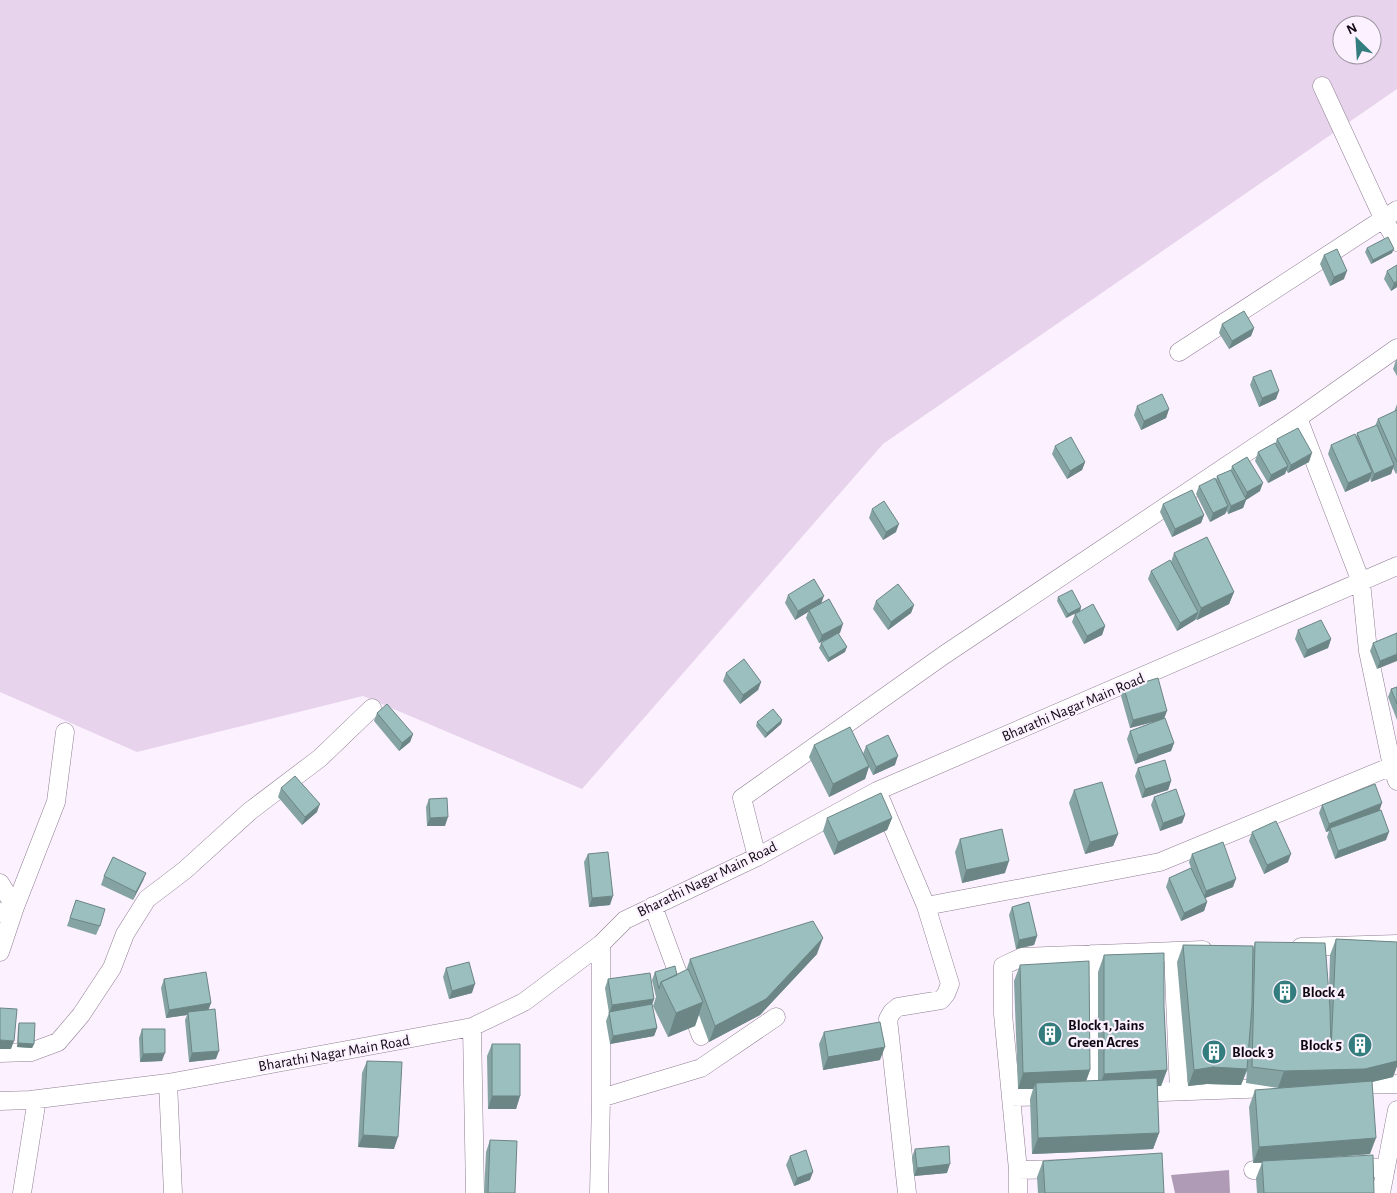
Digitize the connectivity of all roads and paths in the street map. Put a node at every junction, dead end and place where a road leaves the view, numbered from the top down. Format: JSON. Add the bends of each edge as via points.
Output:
{"nodes":[{"id":1,"x":1322,"y":86,"type":"dead end"},
{"id":2,"x":1390,"y":214,"type":"edge"},
{"id":3,"x":1397,"y":242,"type":"edge"},
{"id":4,"x":1397,"y":348,"type":"edge"},
{"id":5,"x":1179,"y":352,"type":"dead end"},
{"id":6,"x":1298,"y":418,"type":"junction"},
{"id":7,"x":1397,"y":566,"type":"edge"},
{"id":8,"x":1361,"y":582,"type":"junction"},
{"id":9,"x":372,"y":708,"type":"dead end"},
{"id":10,"x":65,"y":732,"type":"dead end"},
{"id":11,"x":1395,"y":770,"type":"edge"},
{"id":12,"x":877,"y":792,"type":"junction"},
{"id":13,"x":757,"y":857,"type":"junction"},
{"id":14,"x":0,"y":883,"type":"edge"},
{"id":15,"x":653,"y":906,"type":"junction"},
{"id":16,"x":926,"y":906,"type":"junction"},
{"id":17,"x":8,"y":910,"type":"edge"},
{"id":18,"x":601,"y":944,"type":"junction"},
{"id":19,"x":1397,"y":944,"type":"edge"},
{"id":20,"x":1324,"y":946,"type":"junction"},
{"id":21,"x":1285,"y":948,"type":"edge"},
{"id":22,"x":1219,"y":950,"type":"edge"},
{"id":23,"x":1173,"y":951,"type":"junction"},
{"id":24,"x":0,"y":952,"type":"edge"},
{"id":25,"x":1092,"y":954,"type":"junction"},
{"id":26,"x":1324,"y":966,"type":"edge"},
{"id":27,"x":776,"y":1017,"type":"dead end"},
{"id":28,"x":472,"y":1027,"type":"junction"},
{"id":29,"x":701,"y":1036,"type":"dead end"},
{"id":30,"x":0,"y":1054,"type":"edge"},
{"id":31,"x":168,"y":1083,"type":"junction"},
{"id":32,"x":1397,"y":1084,"type":"edge"},
{"id":33,"x":1315,"y":1086,"type":"edge"},
{"id":34,"x":1333,"y":1086,"type":"edge"},
{"id":35,"x":1179,"y":1091,"type":"junction"},
{"id":36,"x":1093,"y":1094,"type":"junction"},
{"id":37,"x":1011,"y":1097,"type":"junction"},
{"id":38,"x":601,"y":1098,"type":"junction"},
{"id":39,"x":37,"y":1099,"type":"junction"},
{"id":40,"x":0,"y":1101,"type":"edge"},
{"id":41,"x":1397,"y":1110,"type":"edge"},
{"id":42,"x":1386,"y":1168,"type":"junction"},
{"id":43,"x":1086,"y":1169,"type":"edge"},
{"id":44,"x":1301,"y":1169,"type":"edge"},
{"id":45,"x":1329,"y":1169,"type":"edge"},
{"id":46,"x":1018,"y":1170,"type":"junction"},
{"id":47,"x":1254,"y":1170,"type":"dead end"},
{"id":48,"x":22,"y":1193,"type":"edge"},
{"id":49,"x":174,"y":1193,"type":"edge"},
{"id":50,"x":475,"y":1193,"type":"edge"},
{"id":51,"x":599,"y":1193,"type":"edge"},
{"id":52,"x":907,"y":1193,"type":"edge"},
{"id":53,"x":1018,"y":1193,"type":"edge"},
{"id":54,"x":1381,"y":1193,"type":"edge"}],
"edges":[{"from":1,"to":2,"type":"street"},
{"from":2,"to":3,"type":"street"},
{"from":2,"to":5,"type":"street"},
{"from":4,"to":6,"type":"street"},
{"from":6,"to":8,"type":"street"},
{"from":6,"to":13,"type":"street","via":[[944,655],[742,798]]},
{"from":7,"to":8,"type":"street","name":"Bharathi Nagar Main Road"},
{"from":8,"to":11,"type":"street","via":[[1368,651]]},
{"from":8,"to":12,"type":"street","name":"Bharathi Nagar Main Road"},
{"from":9,"to":30,"type":"street","via":[[320,758],[250,811],[185,870],[147,899],[125,934],[112,968],[81,1016],[58,1042],[31,1052]]},
{"from":10,"to":17,"type":"street","via":[[56,802]]},
{"from":11,"to":16,"type":"street","via":[[1160,862]]},
{"from":12,"to":13,"type":"street","name":"Bharathi Nagar Main Road"},
{"from":12,"to":16,"type":"street"},
{"from":13,"to":15,"type":"street","name":"Bharathi Nagar Main Road"},
{"from":14,"to":17,"type":"street"},
{"from":15,"to":18,"type":"street","name":"Bharathi Nagar Main Road","via":[[625,920]]},
{"from":15,"to":29,"type":"street"},
{"from":16,"to":52,"type":"street","via":[[950,984],[941,1000],[898,1008],[888,1019]]},
{"from":17,"to":24,"type":"street"},
{"from":18,"to":28,"type":"street","name":"Bharathi Nagar Main Road","via":[[524,1002]]},
{"from":18,"to":38,"type":"street"},
{"from":19,"to":20,"type":"street"},
{"from":20,"to":21,"type":"street"},
{"from":20,"to":26,"type":"street"},
{"from":22,"to":23,"type":"street"},
{"from":23,"to":25,"type":"street"},
{"from":23,"to":35,"type":"street"},
{"from":25,"to":36,"type":"street"},
{"from":25,"to":37,"type":"street","via":[[1022,956],[1003,966],[1003,1014]]},
{"from":27,"to":38,"type":"street","via":[[701,1068]]},
{"from":28,"to":31,"type":"street","name":"Bharathi Nagar Main Road"},
{"from":28,"to":50,"type":"street"},
{"from":31,"to":39,"type":"street","name":"Bharathi Nagar Main Road"},
{"from":31,"to":49,"type":"street"},
{"from":32,"to":34,"type":"street"},
{"from":33,"to":35,"type":"street","via":[[1246,1081]]},
{"from":35,"to":36,"type":"street"},
{"from":36,"to":37,"type":"street"},
{"from":37,"to":46,"type":"street"},
{"from":38,"to":51,"type":"street"},
{"from":39,"to":40,"type":"street","name":"Bharathi Nagar Main Road"},
{"from":39,"to":48,"type":"street"},
{"from":41,"to":42,"type":"street"},
{"from":42,"to":45,"type":"street"},
{"from":42,"to":54,"type":"street"},
{"from":43,"to":46,"type":"street"},
{"from":44,"to":47,"type":"street"},
{"from":46,"to":53,"type":"street"}]}
